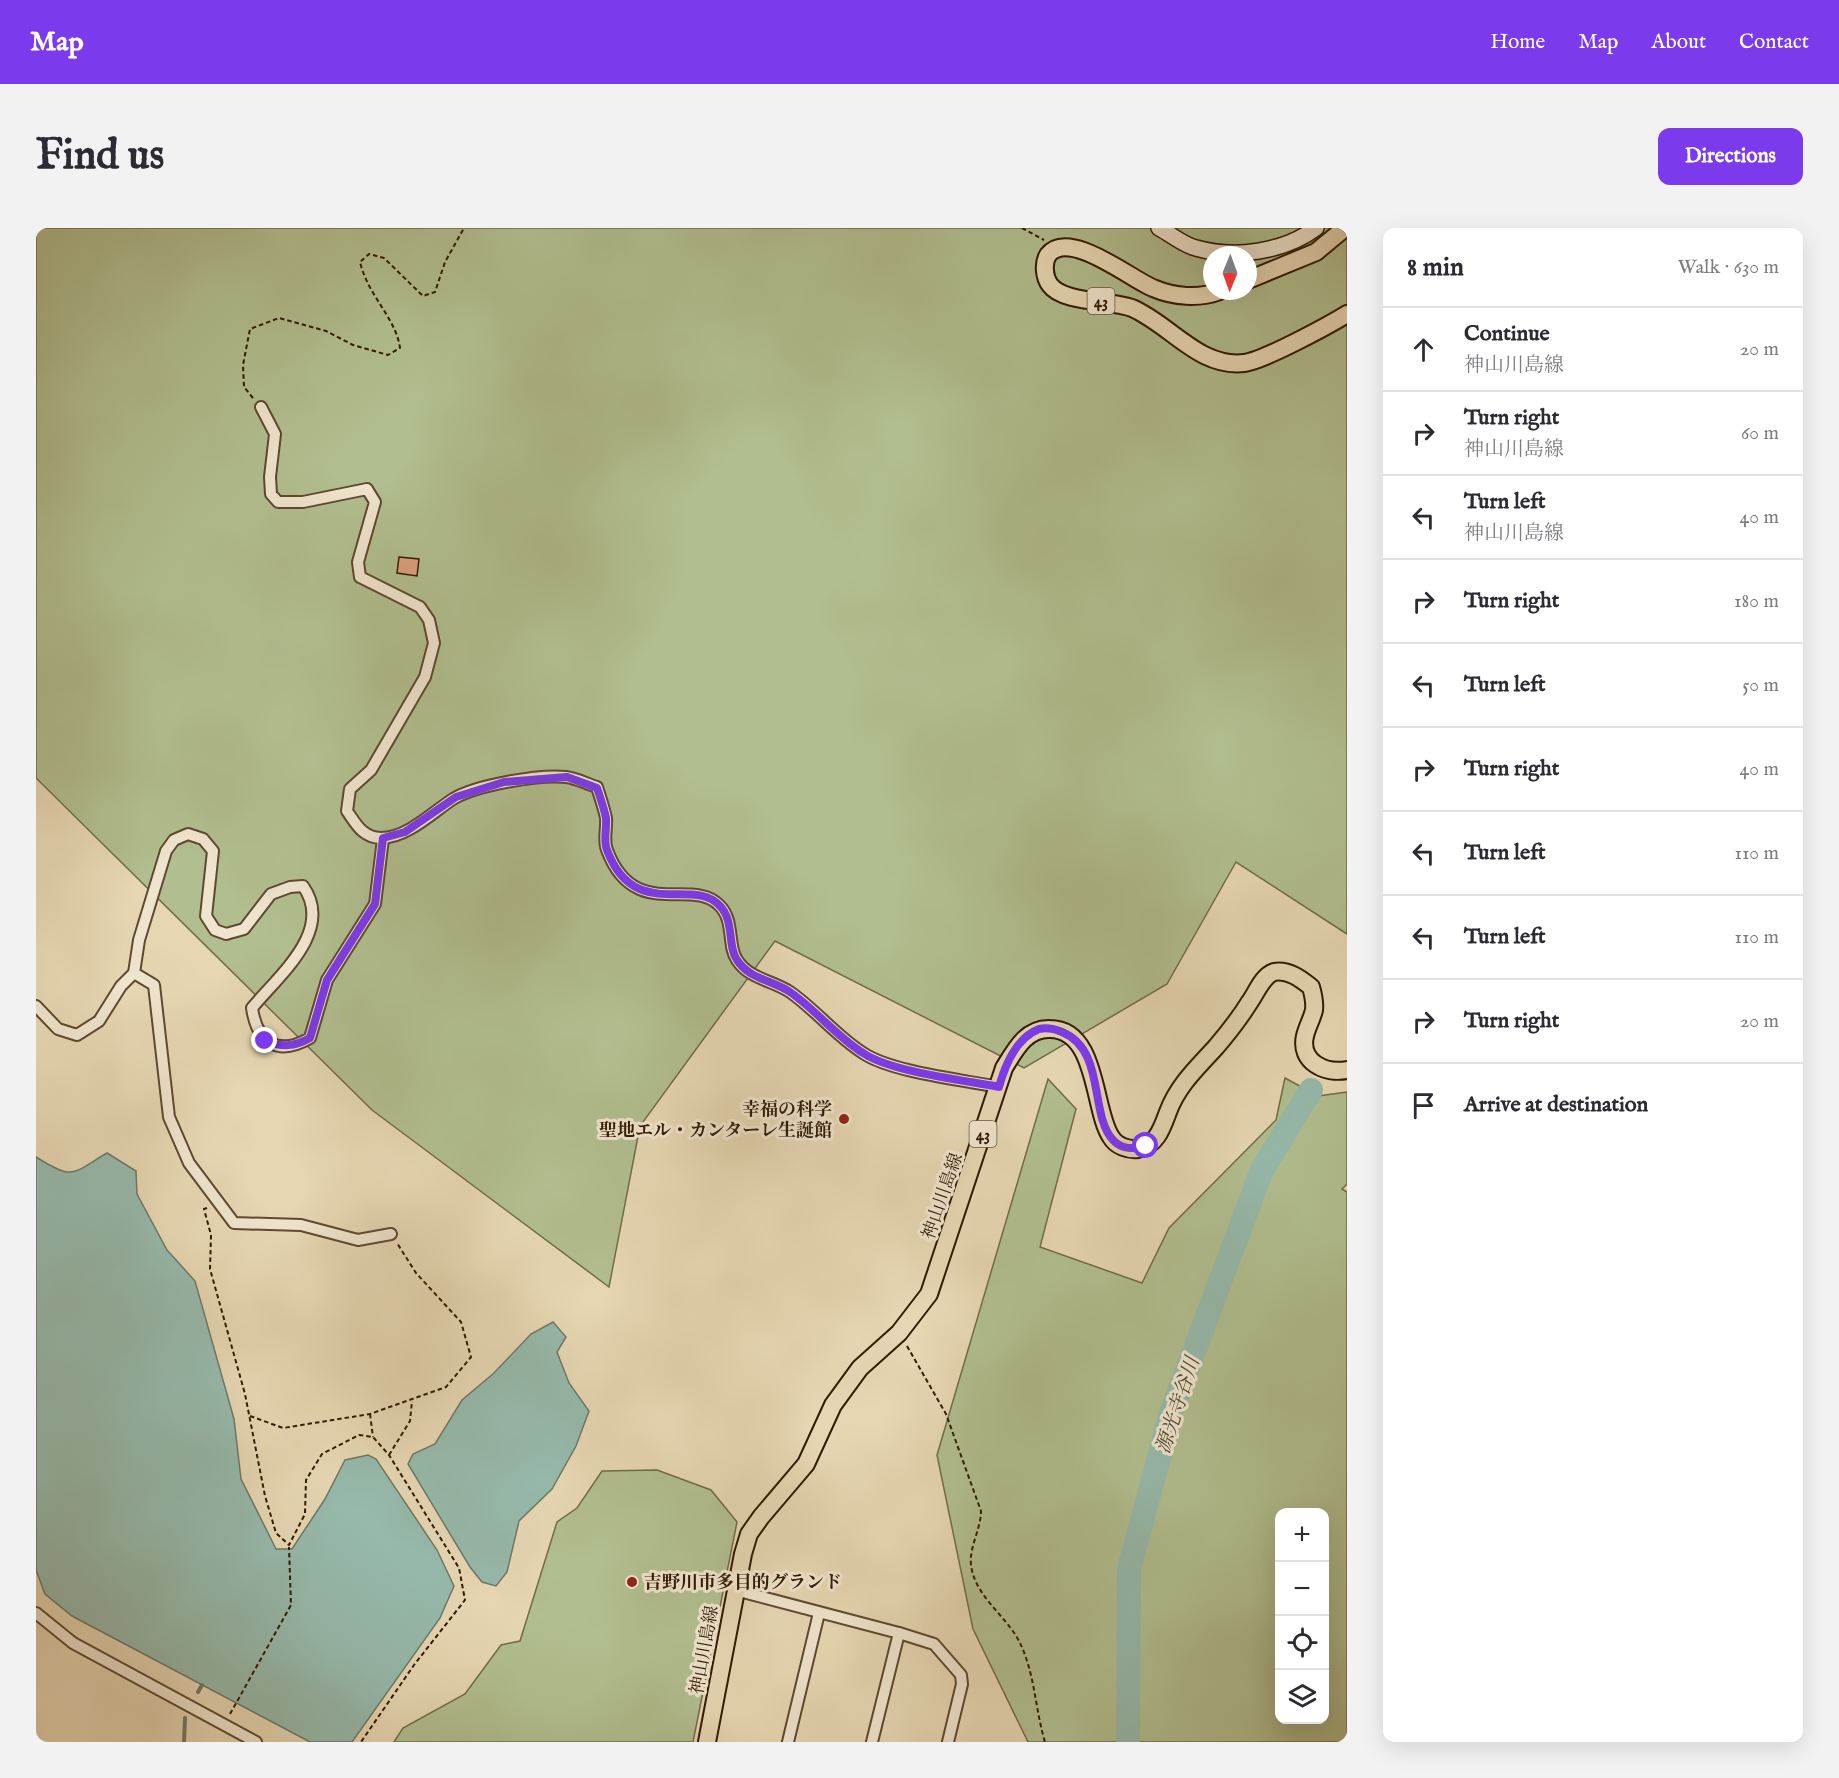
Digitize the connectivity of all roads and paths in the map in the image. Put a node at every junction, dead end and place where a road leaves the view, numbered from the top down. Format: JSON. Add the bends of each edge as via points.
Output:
{"nodes":[{"id":1,"x":464,"y":228,"type":"edge"},
{"id":2,"x":1022,"y":228,"type":"edge"},
{"id":3,"x":1159,"y":228,"type":"edge"},
{"id":4,"x":1316,"y":228,"type":"edge"},
{"id":5,"x":1345,"y":228,"type":"edge"},
{"id":6,"x":1057,"y":248,"type":"junction"},
{"id":7,"x":1257,"y":276,"type":"edge"},
{"id":8,"x":1203,"y":295,"type":"edge"},
{"id":9,"x":1347,"y":314,"type":"edge"},
{"id":10,"x":261,"y":407,"type":"joint"},
{"id":11,"x":383,"y":838,"type":"junction"},
{"id":12,"x":134,"y":973,"type":"junction"},
{"id":13,"x":36,"y":1006,"type":"edge"},
{"id":14,"x":1347,"y":1070,"type":"edge"},
{"id":15,"x":999,"y":1087,"type":"junction"},
{"id":16,"x":219,"y":1206,"type":"junction"},
{"id":17,"x":391,"y":1234,"type":"joint"},
{"id":18,"x":899,"y":1333,"type":"junction"},
{"id":19,"x":412,"y":1399,"type":"junction"},
{"id":20,"x":370,"y":1414,"type":"junction"},
{"id":21,"x":250,"y":1416,"type":"junction"},
{"id":22,"x":373,"y":1437,"type":"junction"},
{"id":23,"x":389,"y":1455,"type":"junction"},
{"id":24,"x":289,"y":1545,"type":"junction"},
{"id":25,"x":735,"y":1590,"type":"junction"},
{"id":26,"x":36,"y":1613,"type":"edge"},
{"id":27,"x":819,"y":1613,"type":"junction"},
{"id":28,"x":899,"y":1633,"type":"junction"},
{"id":29,"x":224,"y":1724,"type":"junction"},
{"id":30,"x":256,"y":1742,"type":"edge"},
{"id":31,"x":361,"y":1742,"type":"edge"},
{"id":32,"x":709,"y":1742,"type":"edge"},
{"id":33,"x":788,"y":1742,"type":"edge"},
{"id":34,"x":872,"y":1742,"type":"edge"},
{"id":35,"x":948,"y":1742,"type":"edge"},
{"id":36,"x":1045,"y":1742,"type":"edge"}],
"edges":[{"from":1,"to":10,"type":"path","via":[[445,262],[435,292],[423,296],[384,258],[369,254],[360,262],[364,282],[398,335],[400,348],[388,355],[279,318],[250,329],[243,365],[244,387]]},
{"from":2,"to":6,"type":"path"},
{"from":3,"to":4,"type":"main road","via":[[1194,248],[1226,254],[1274,248]]},
{"from":5,"to":7,"type":"main road","via":[[1316,252]]},
{"from":6,"to":8,"type":"main road","number":"43","via":[[1087,250],[1153,288],[1173,295]]},
{"from":6,"to":9,"type":"main road","number":"43","via":[[1048,255],[1044,271],[1051,286],[1065,294],[1130,308],[1162,325],[1193,349],[1227,363],[1246,363]]},
{"from":10,"to":11,"type":"street","via":[[275,434],[271,494],[278,502],[303,502],[367,489],[375,502],[358,562],[360,577],[420,607],[429,620],[434,643],[425,676],[371,770],[350,789],[347,811],[368,837]]},
{"from":11,"to":12,"type":"street","via":[[375,904],[327,980],[310,1038],[298,1045],[281,1046],[265,1041],[255,1026],[252,1008],[299,954],[308,936],[311,897],[303,886],[290,887],[271,894],[244,929],[226,934],[215,930],[206,916],[213,851],[203,839],[188,834],[174,840],[166,851],[139,940]]},
{"from":11,"to":15,"type":"street","via":[[405,832],[456,797],[504,782],[567,777],[597,788],[606,817],[606,848],[619,872],[638,889],[665,896],[707,895],[721,906],[731,928],[736,959],[753,977],[774,982],[808,1005],[861,1053],[881,1063]]},
{"from":12,"to":13,"type":"street","via":[[99,1021],[78,1035],[58,1029]]},
{"from":12,"to":16,"type":"street","via":[[154,985],[169,1117],[189,1163]]},
{"from":14,"to":15,"type":"main road","name":"神山川島線","number":"43","via":[[1324,1069],[1307,1056],[1305,1038],[1314,1010],[1311,987],[1300,977],[1283,972],[1264,979],[1235,1025],[1182,1084],[1156,1139],[1146,1146],[1122,1147],[1112,1139],[1104,1125],[1087,1058],[1067,1034],[1041,1029],[1018,1045],[1004,1068]]},
{"from":15,"to":18,"type":"main road","name":"神山川島線","number":"43","via":[[929,1294]]},
{"from":16,"to":17,"type":"street","via":[[234,1223],[301,1225],[358,1240]]},
{"from":16,"to":21,"type":"path","via":[[204,1209],[211,1235],[210,1269]]},
{"from":17,"to":19,"type":"path","via":[[416,1273],[461,1322],[471,1357],[446,1387]]},
{"from":18,"to":25,"type":"main road","name":"神山川島線","number":"43","via":[[860,1368],[833,1405],[806,1464],[749,1534]]},
{"from":18,"to":36,"type":"path","via":[[946,1414],[981,1511],[971,1567],[983,1594],[1020,1642],[1033,1679]]},
{"from":19,"to":20,"type":"path"},
{"from":19,"to":23,"type":"path","via":[[410,1421]]},
{"from":20,"to":21,"type":"path","via":[[283,1428]]},
{"from":20,"to":22,"type":"path"},
{"from":21,"to":24,"type":"path","via":[[276,1533]]},
{"from":22,"to":23,"type":"path"},
{"from":22,"to":24,"type":"path","via":[[359,1435],[322,1454],[306,1480],[305,1514]]},
{"from":23,"to":31,"type":"path","via":[[459,1568],[465,1600]]},
{"from":24,"to":29,"type":"path","via":[[291,1605]]},
{"from":25,"to":27,"type":"street"},
{"from":25,"to":32,"type":"main road","name":"神山川島線","number":"43"},
{"from":26,"to":29,"type":"street","via":[[73,1643]]},
{"from":27,"to":28,"type":"street"},
{"from":27,"to":33,"type":"street"},
{"from":28,"to":34,"type":"street"},
{"from":28,"to":35,"type":"street","via":[[934,1644],[961,1675]]},
{"from":29,"to":30,"type":"street"}]}
